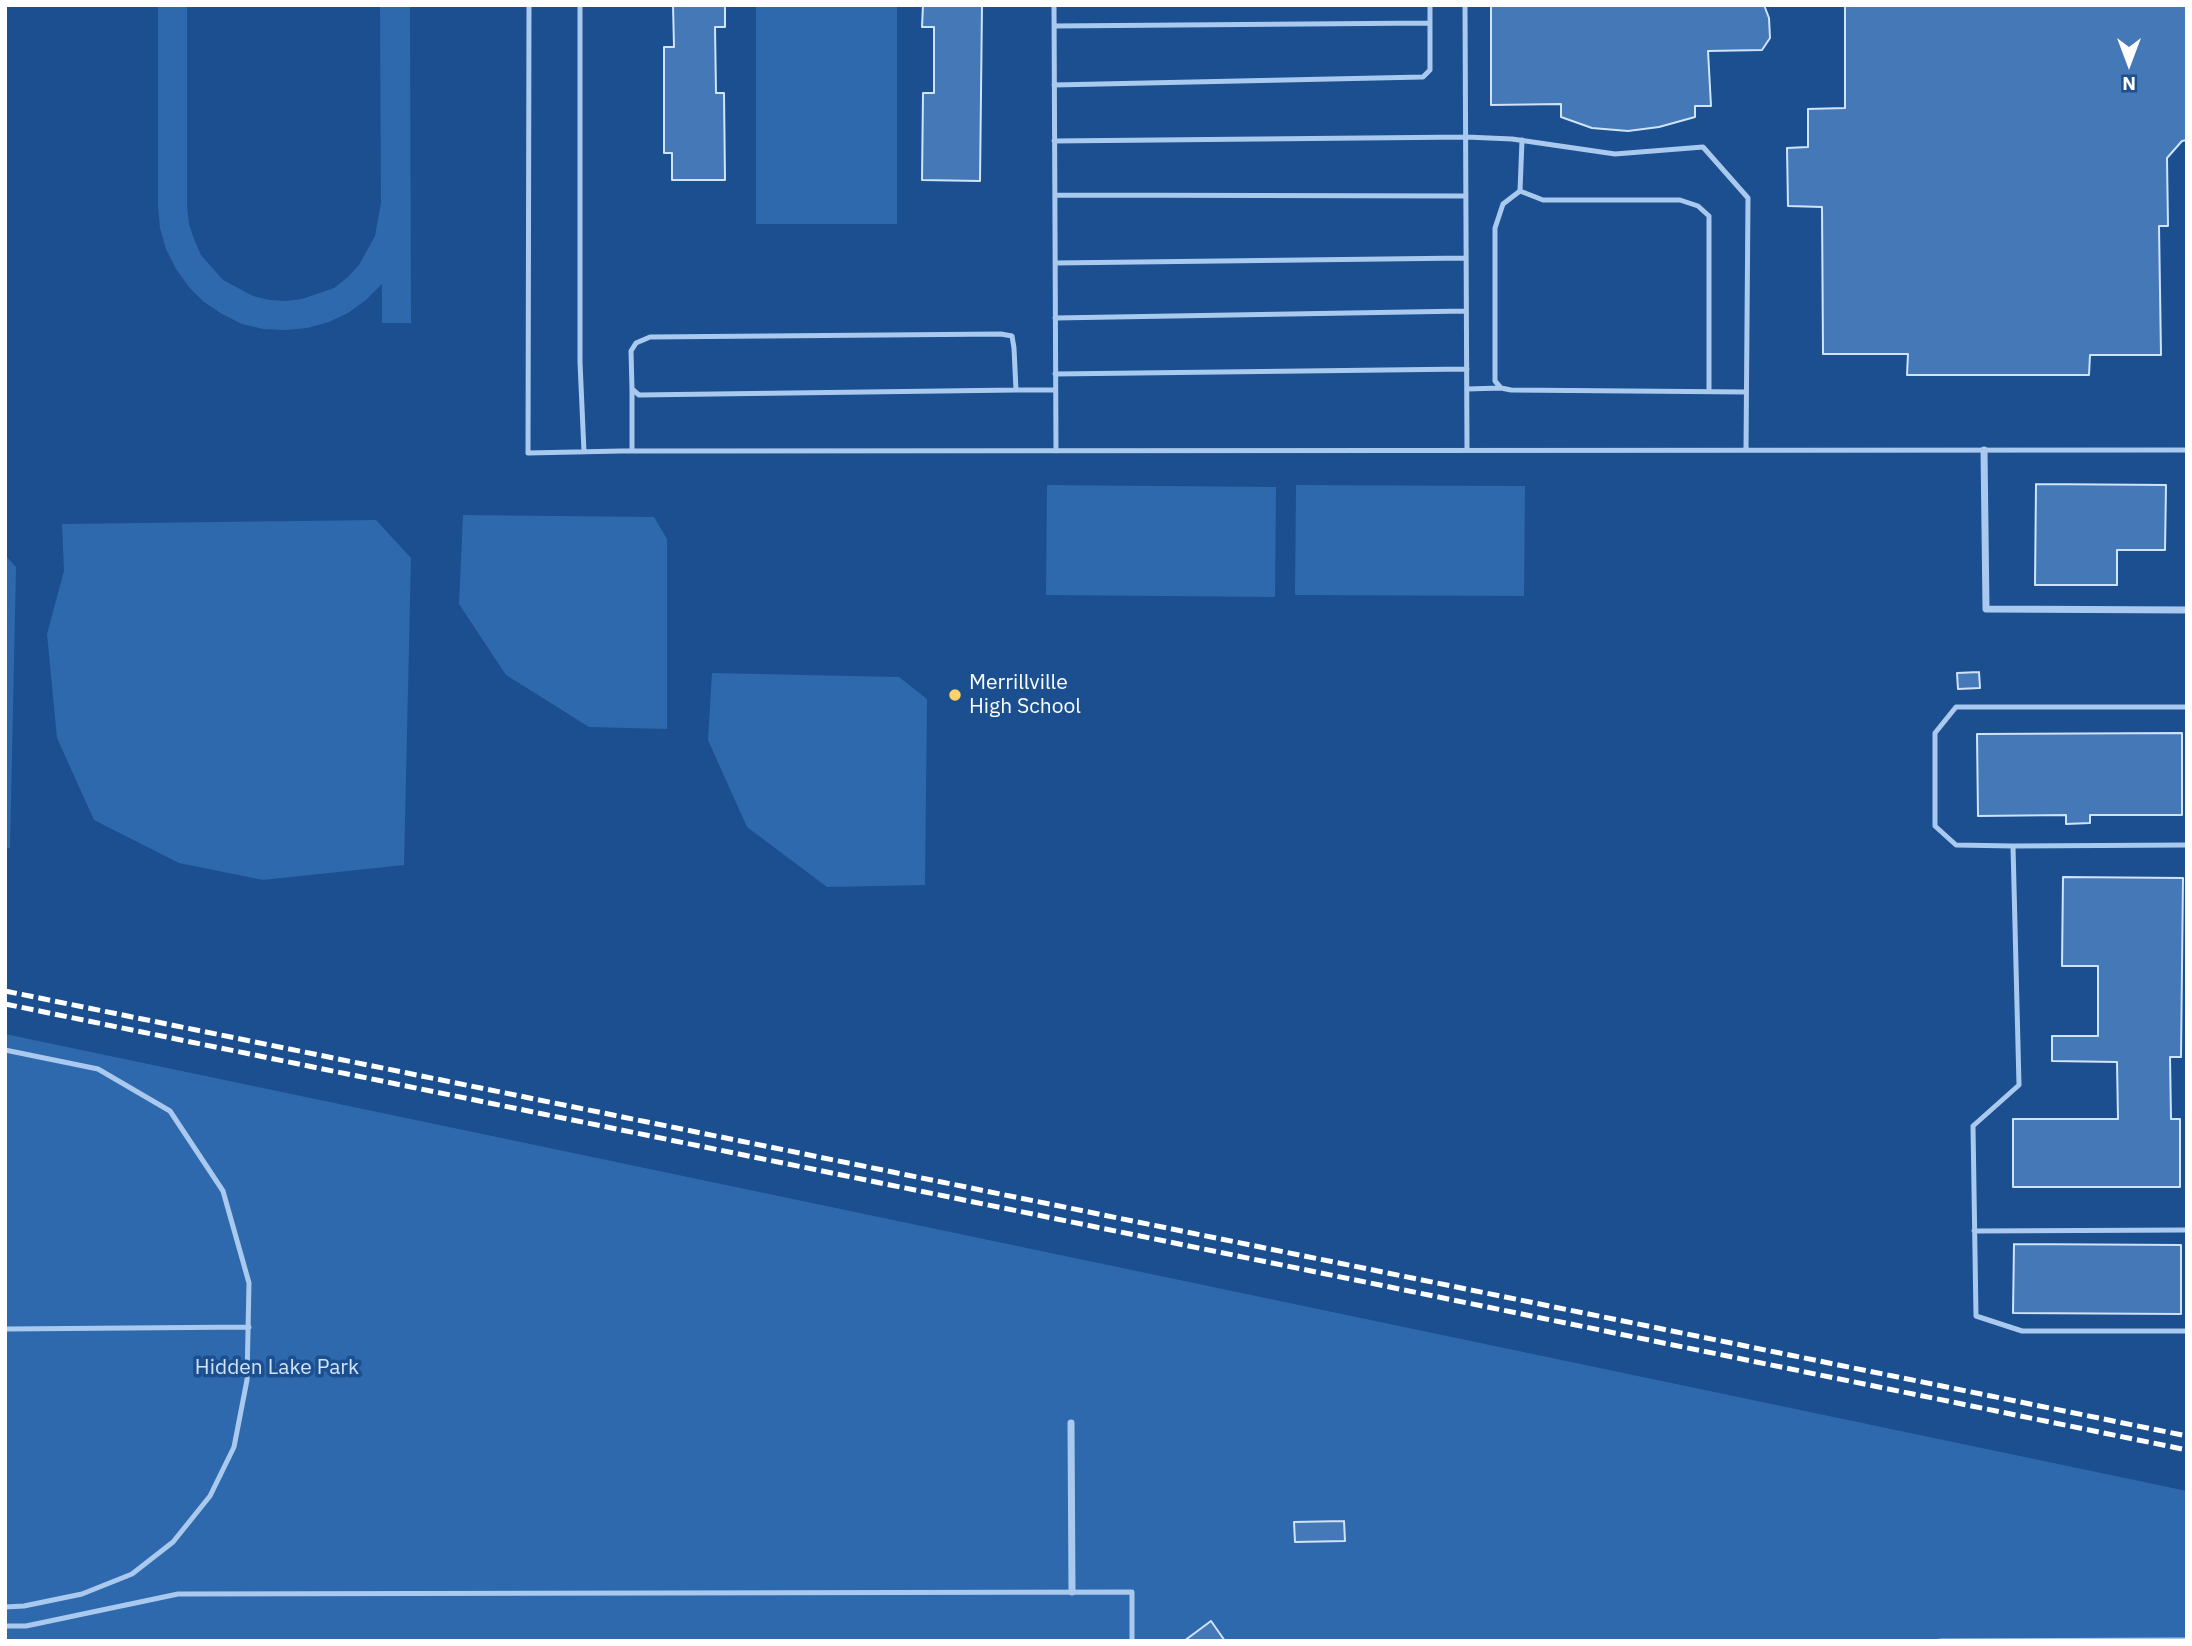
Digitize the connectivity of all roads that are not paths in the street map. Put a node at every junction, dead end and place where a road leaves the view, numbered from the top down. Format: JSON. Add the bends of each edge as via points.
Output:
{"nodes":[{"id":1,"x":529,"y":5,"type":"edge"},
{"id":2,"x":580,"y":5,"type":"edge"},
{"id":3,"x":1054,"y":5,"type":"edge"},
{"id":4,"x":1430,"y":5,"type":"edge"},
{"id":5,"x":1465,"y":5,"type":"edge"},
{"id":6,"x":1430,"y":23,"type":"junction"},
{"id":7,"x":1054,"y":26,"type":"junction"},
{"id":8,"x":1054,"y":85,"type":"junction"},
{"id":9,"x":1465,"y":136,"type":"junction"},
{"id":10,"x":1522,"y":140,"type":"junction"},
{"id":11,"x":1054,"y":141,"type":"junction"},
{"id":12,"x":1520,"y":191,"type":"junction"},
{"id":13,"x":1055,"y":195,"type":"junction"},
{"id":14,"x":1466,"y":196,"type":"junction"},
{"id":15,"x":1466,"y":258,"type":"junction"},
{"id":16,"x":1055,"y":263,"type":"junction"},
{"id":17,"x":1466,"y":311,"type":"junction"},
{"id":18,"x":1055,"y":318,"type":"junction"},
{"id":19,"x":1467,"y":369,"type":"junction"},
{"id":20,"x":1055,"y":374,"type":"junction"},
{"id":21,"x":1501,"y":388,"type":"junction"},
{"id":22,"x":632,"y":389,"type":"junction"},
{"id":23,"x":1467,"y":389,"type":"junction"},
{"id":24,"x":1016,"y":390,"type":"junction"},
{"id":25,"x":1055,"y":390,"type":"junction"},
{"id":26,"x":1709,"y":391,"type":"junction"},
{"id":27,"x":1746,"y":392,"type":"junction"},
{"id":28,"x":1467,"y":450,"type":"junction"},
{"id":29,"x":1746,"y":450,"type":"junction"},
{"id":30,"x":1984,"y":450,"type":"junction"},
{"id":31,"x":2187,"y":450,"type":"edge"},
{"id":32,"x":632,"y":451,"type":"junction"},
{"id":33,"x":1056,"y":451,"type":"junction"},
{"id":34,"x":584,"y":452,"type":"junction"},
{"id":35,"x":2187,"y":610,"type":"edge"},
{"id":36,"x":2187,"y":708,"type":"edge"},
{"id":37,"x":2187,"y":845,"type":"edge"},
{"id":38,"x":2013,"y":846,"type":"junction"},
{"id":39,"x":5,"y":1050,"type":"edge"},
{"id":40,"x":2187,"y":1230,"type":"edge"},
{"id":41,"x":1975,"y":1231,"type":"junction"},
{"id":42,"x":249,"y":1327,"type":"junction"},
{"id":43,"x":7,"y":1329,"type":"edge"},
{"id":44,"x":2187,"y":1331,"type":"edge"},
{"id":45,"x":1071,"y":1423,"type":"dead end"},
{"id":46,"x":1072,"y":1592,"type":"junction"},
{"id":47,"x":5,"y":1607,"type":"edge"},
{"id":48,"x":5,"y":1626,"type":"edge"},
{"id":49,"x":2187,"y":1640,"type":"edge"},
{"id":50,"x":1132,"y":1641,"type":"edge"},
{"id":51,"x":1940,"y":1641,"type":"edge"}],
"edges":[{"from":1,"to":34,"type":"lane","via":[[528,453]]},
{"from":2,"to":34,"type":"lane"},
{"from":3,"to":7,"type":"lane"},
{"from":4,"to":6,"type":"lane"},
{"from":5,"to":9,"type":"lane"},
{"from":6,"to":7,"type":"lane"},
{"from":6,"to":8,"type":"lane","via":[[1430,70],[1423,77]]},
{"from":7,"to":8,"type":"lane"},
{"from":8,"to":11,"type":"lane"},
{"from":9,"to":10,"type":"lane"},
{"from":9,"to":11,"type":"lane"},
{"from":9,"to":14,"type":"lane"},
{"from":10,"to":12,"type":"lane"},
{"from":10,"to":27,"type":"lane","via":[[1615,154],[1703,147],[1748,198]]},
{"from":11,"to":13,"type":"lane"},
{"from":12,"to":21,"type":"lane","via":[[1503,204],[1495,228],[1495,382]]},
{"from":12,"to":26,"type":"lane","via":[[1544,200],[1680,200],[1709,216]]},
{"from":13,"to":14,"type":"lane"},
{"from":13,"to":16,"type":"lane"},
{"from":14,"to":15,"type":"lane"},
{"from":15,"to":16,"type":"lane"},
{"from":15,"to":17,"type":"lane"},
{"from":16,"to":18,"type":"lane"},
{"from":17,"to":18,"type":"lane"},
{"from":17,"to":19,"type":"lane"},
{"from":18,"to":20,"type":"lane"},
{"from":19,"to":20,"type":"lane"},
{"from":19,"to":23,"type":"lane"},
{"from":20,"to":25,"type":"lane"},
{"from":21,"to":23,"type":"lane"},
{"from":21,"to":26,"type":"lane"},
{"from":22,"to":24,"type":"lane","via":[[639,395]]},
{"from":22,"to":24,"type":"lane","via":[[631,351],[636,342],[650,337],[1001,334],[1012,336]]},
{"from":22,"to":32,"type":"lane"},
{"from":23,"to":28,"type":"lane"},
{"from":24,"to":25,"type":"lane"},
{"from":25,"to":33,"type":"lane"},
{"from":26,"to":27,"type":"lane"},
{"from":27,"to":29,"type":"lane"},
{"from":28,"to":29,"type":"lane"},
{"from":28,"to":33,"type":"lane"},
{"from":29,"to":30,"type":"lane"},
{"from":30,"to":31,"type":"lane"},
{"from":30,"to":35,"type":"street","via":[[1986,609]]},
{"from":32,"to":33,"type":"lane"},
{"from":32,"to":34,"type":"lane"},
{"from":36,"to":38,"type":"lane","via":[[1956,707],[1935,733],[1935,826],[1956,845]]},
{"from":37,"to":38,"type":"lane"},
{"from":38,"to":41,"type":"lane","via":[[2019,1085],[1973,1126]]},
{"from":39,"to":42,"type":"lane","via":[[97,1069],[170,1111],[223,1192],[249,1283]]},
{"from":40,"to":41,"type":"lane"},
{"from":41,"to":44,"type":"lane","via":[[1976,1316],[2022,1331]]},
{"from":42,"to":43,"type":"lane"},
{"from":42,"to":47,"type":"lane","via":[[247,1380],[234,1447],[210,1496],[173,1542],[132,1574],[82,1594]]},
{"from":45,"to":46,"type":"street"},
{"from":46,"to":48,"type":"lane","via":[[178,1594],[26,1626]]},
{"from":46,"to":50,"type":"lane","via":[[1132,1592]]},
{"from":49,"to":51,"type":"lane"}]}
